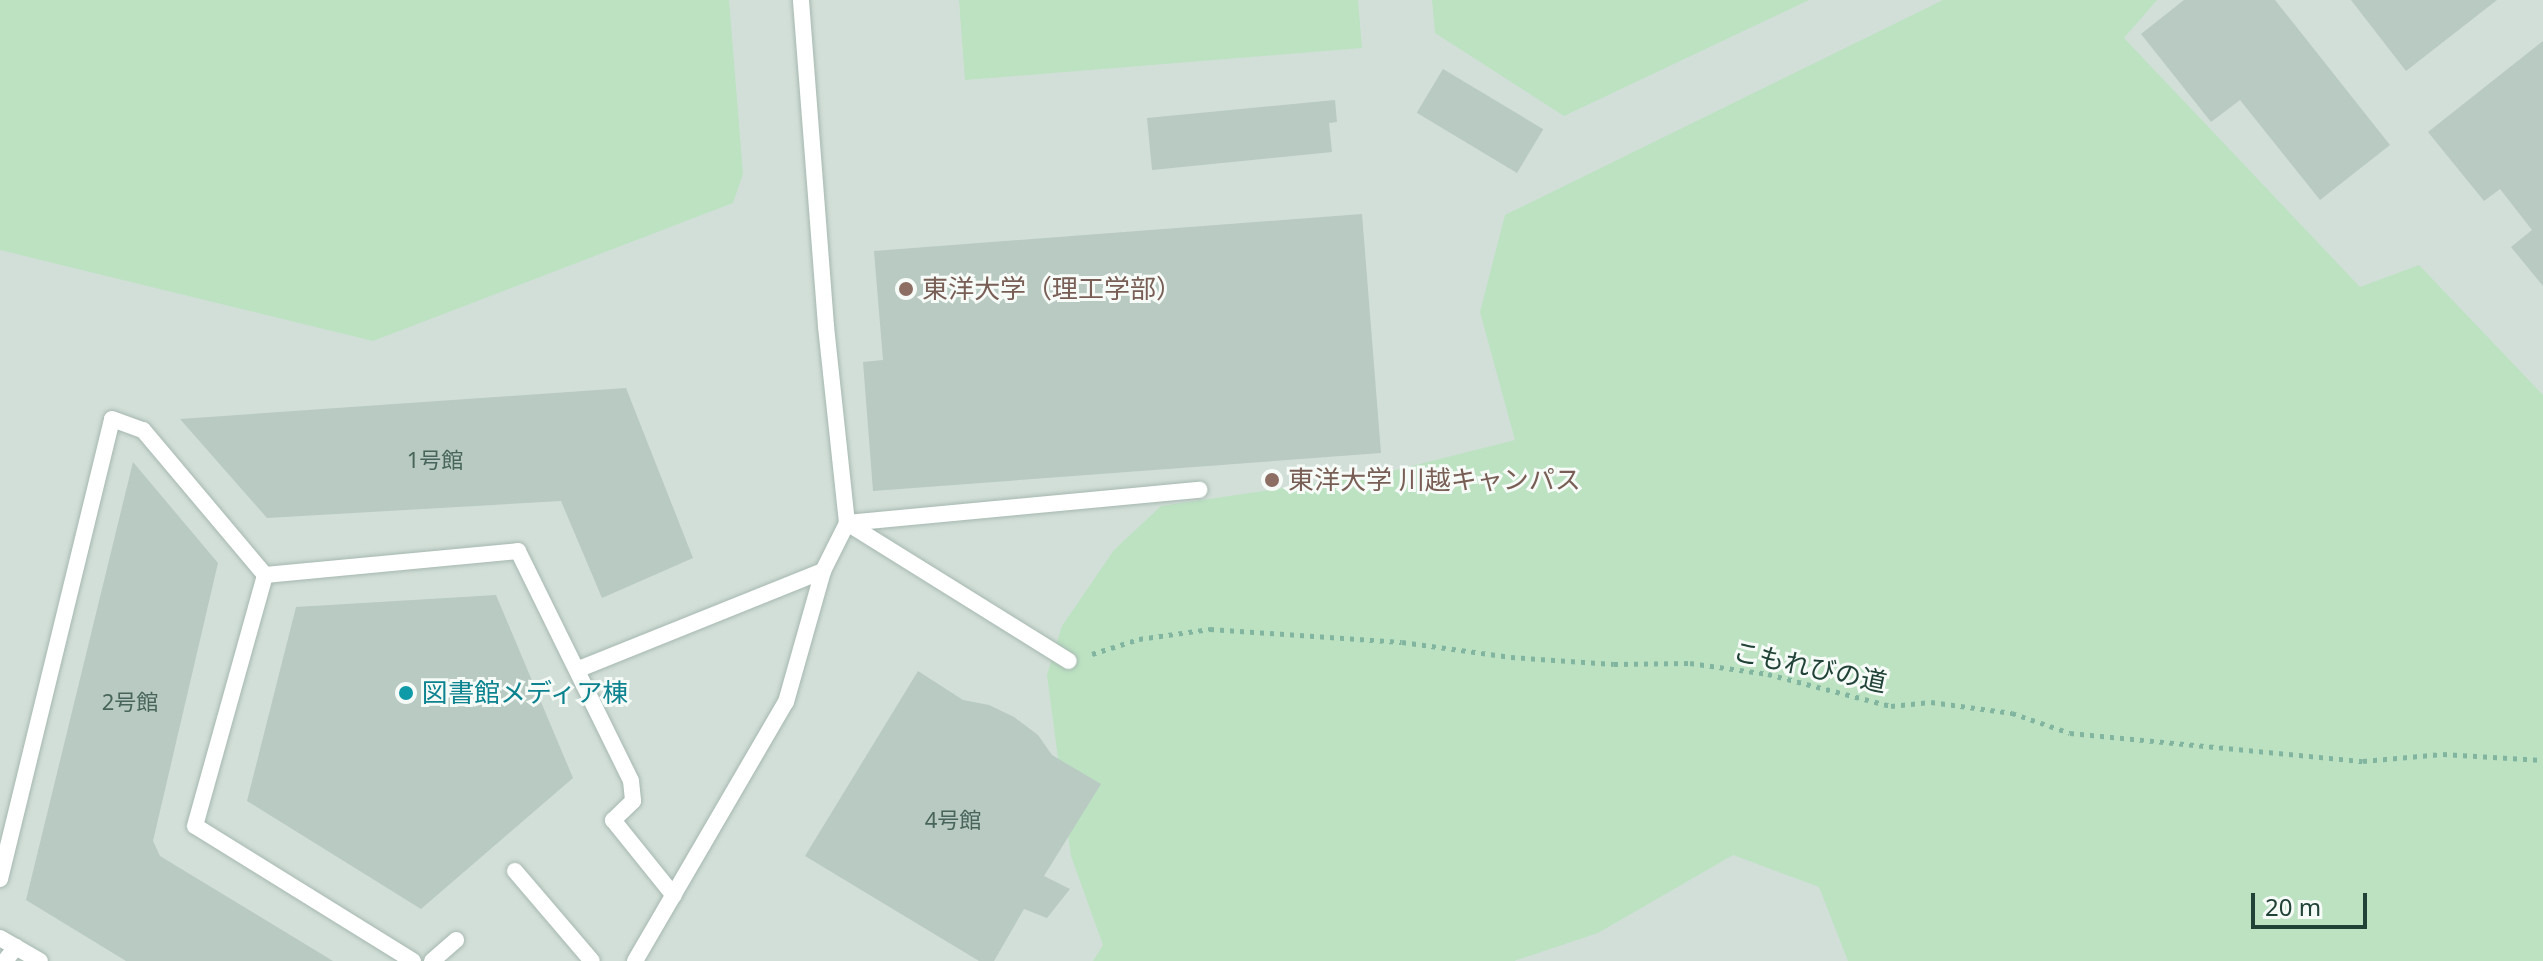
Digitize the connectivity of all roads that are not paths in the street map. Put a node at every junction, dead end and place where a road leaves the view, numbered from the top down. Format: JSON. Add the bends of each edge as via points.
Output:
{"nodes":[{"id":1,"x":801,"y":0,"type":"edge"},
{"id":2,"x":1199,"y":490,"type":"dead end"},
{"id":3,"x":847,"y":523,"type":"junction"},
{"id":4,"x":823,"y":571,"type":"junction"},
{"id":5,"x":265,"y":575,"type":"junction"},
{"id":6,"x":1069,"y":661,"type":"road end"},
{"id":7,"x":579,"y":669,"type":"junction"},
{"id":8,"x":515,"y":871,"type":"dead end"},
{"id":9,"x":0,"y":879,"type":"edge"},
{"id":10,"x":674,"y":896,"type":"junction"},
{"id":11,"x":0,"y":938,"type":"edge"},
{"id":12,"x":456,"y":940,"type":"dead end"},
{"id":13,"x":16,"y":947,"type":"junction"},
{"id":14,"x":5,"y":961,"type":"edge"},
{"id":15,"x":40,"y":961,"type":"edge"},
{"id":16,"x":413,"y":961,"type":"edge"},
{"id":17,"x":432,"y":961,"type":"edge"},
{"id":18,"x":592,"y":961,"type":"edge"},
{"id":19,"x":635,"y":961,"type":"edge"}],
"edges":[{"from":1,"to":3,"type":"lane"},
{"from":2,"to":3,"type":"lane"},
{"from":3,"to":4,"type":"lane"},
{"from":3,"to":6,"type":"lane"},
{"from":4,"to":7,"type":"lane"},
{"from":4,"to":10,"type":"lane","via":[[786,702]]},
{"from":5,"to":7,"type":"lane","via":[[518,551]]},
{"from":5,"to":9,"type":"lane","via":[[143,430],[112,419]]},
{"from":5,"to":16,"type":"lane","via":[[195,826]]},
{"from":7,"to":10,"type":"lane","via":[[631,781],[633,801],[613,820]]},
{"from":8,"to":18,"type":"lane"},
{"from":10,"to":19,"type":"lane"},
{"from":11,"to":13,"type":"lane"},
{"from":12,"to":17,"type":"lane"},
{"from":13,"to":14,"type":"lane"},
{"from":13,"to":15,"type":"lane"}]}
